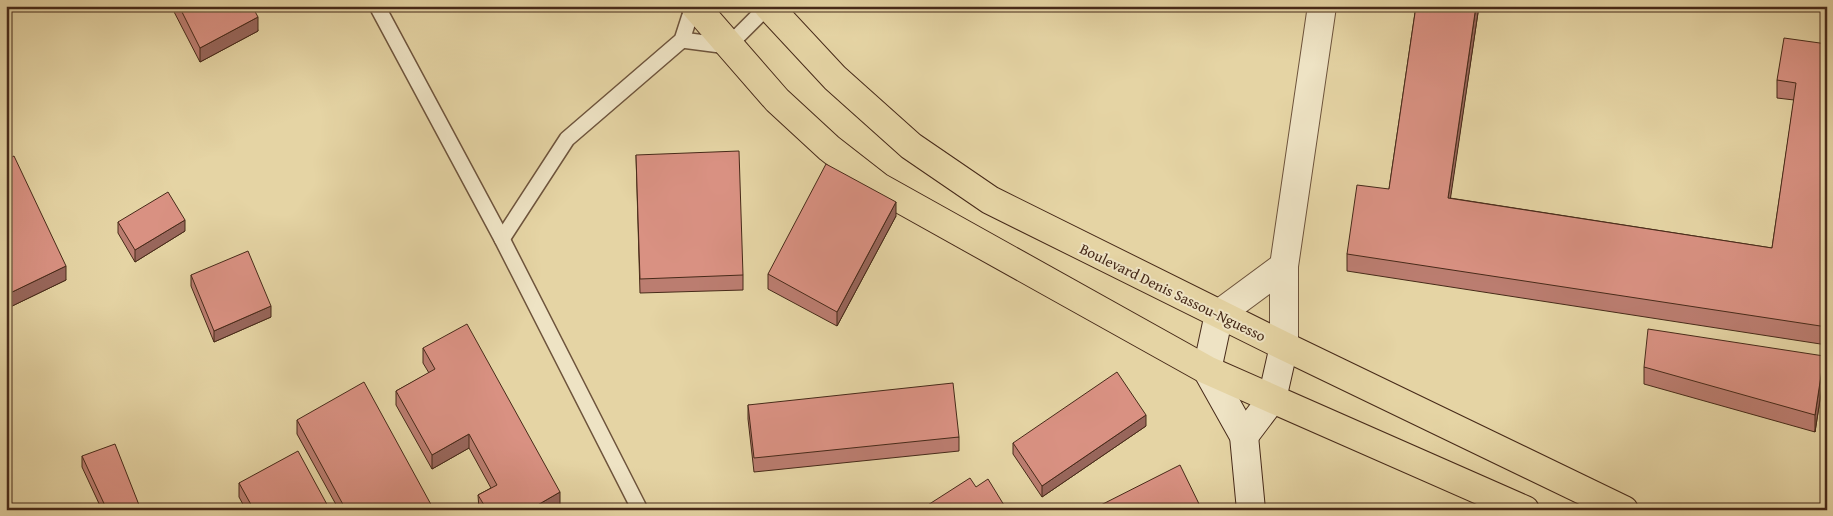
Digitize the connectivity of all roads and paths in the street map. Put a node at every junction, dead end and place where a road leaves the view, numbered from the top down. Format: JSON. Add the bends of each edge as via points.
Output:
{"nodes":[{"id":1,"x":378,"y":6,"type":"edge"},
{"id":2,"x":694,"y":6,"type":"edge"},
{"id":3,"x":768,"y":6,"type":"edge"},
{"id":4,"x":1322,"y":6,"type":"edge"},
{"id":5,"x":682,"y":40,"type":"junction"},
{"id":6,"x":728,"y":46,"type":"junction"},
{"id":7,"x":502,"y":239,"type":"junction"},
{"id":8,"x":1284,"y":266,"type":"junction"},
{"id":9,"x":1219,"y":314,"type":"junction"},
{"id":10,"x":1284,"y":346,"type":"junction"},
{"id":11,"x":1207,"y":370,"type":"junction"},
{"id":12,"x":1272,"y":399,"type":"junction"},
{"id":13,"x":1244,"y":436,"type":"junction"},
{"id":14,"x":640,"y":510,"type":"edge"},
{"id":15,"x":1251,"y":510,"type":"edge"},
{"id":16,"x":1525,"y":510,"type":"edge"},
{"id":17,"x":1624,"y":510,"type":"edge"}],
"edges":[{"from":1,"to":7,"type":"lane"},
{"from":2,"to":5,"type":"lane"},
{"from":2,"to":6,"type":"main road"},
{"from":3,"to":6,"type":"lane"},
{"from":3,"to":9,"type":"main road","name":"Boulevard Denis Sassou-Nguesso","via":[[835,78],[918,152],[990,200]]},
{"from":4,"to":8,"type":"street"},
{"from":5,"to":6,"type":"lane"},
{"from":5,"to":7,"type":"lane","via":[[567,139]]},
{"from":6,"to":11,"type":"main road","via":[[777,100],[829,148],[880,186]]},
{"from":7,"to":14,"type":"lane"},
{"from":8,"to":9,"type":"street"},
{"from":8,"to":10,"type":"street"},
{"from":9,"to":10,"type":"main road","name":"Boulevard Denis Sassou-Nguesso"},
{"from":9,"to":11,"type":"street"},
{"from":10,"to":12,"type":"street"},
{"from":10,"to":17,"type":"main road","name":"Boulevard Denis Sassou-Nguesso"},
{"from":11,"to":12,"type":"main road"},
{"from":11,"to":13,"type":"street"},
{"from":12,"to":13,"type":"street"},
{"from":12,"to":16,"type":"main road"},
{"from":13,"to":15,"type":"street"}]}
